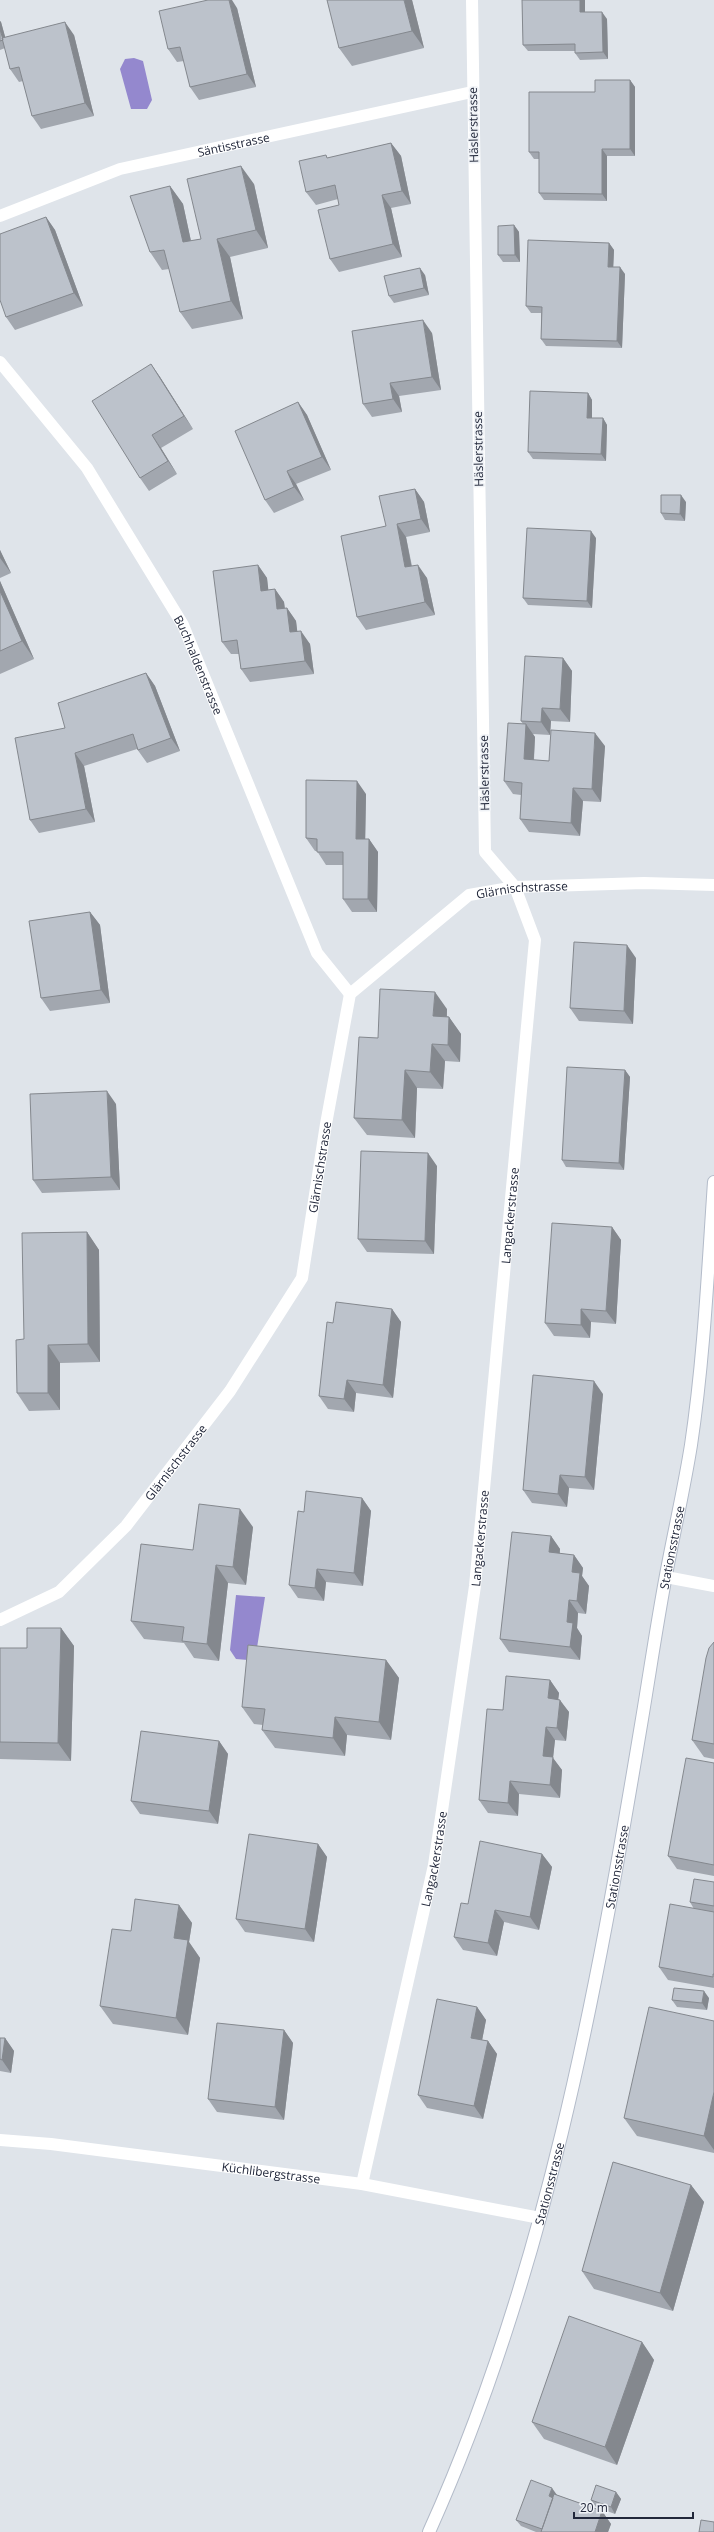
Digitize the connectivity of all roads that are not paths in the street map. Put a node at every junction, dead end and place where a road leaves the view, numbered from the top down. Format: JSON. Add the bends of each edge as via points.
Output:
{"nodes":[{"id":1,"x":472,"y":0,"type":"edge"},
{"id":2,"x":472,"y":92,"type":"junction"},
{"id":3,"x":0,"y":216,"type":"edge"},
{"id":4,"x":0,"y":362,"type":"edge"},
{"id":5,"x":714,"y":885,"type":"edge"},
{"id":6,"x":515,"y":887,"type":"junction"},
{"id":7,"x":350,"y":994,"type":"junction"},
{"id":8,"x":714,"y":1182,"type":"edge"},
{"id":9,"x":666,"y":1577,"type":"junction"},
{"id":10,"x":714,"y":1586,"type":"edge"},
{"id":11,"x":0,"y":1620,"type":"edge"},
{"id":12,"x":0,"y":2140,"type":"edge"},
{"id":13,"x":362,"y":2184,"type":"junction"},
{"id":14,"x":540,"y":2218,"type":"junction"},
{"id":15,"x":429,"y":2532,"type":"edge"}],
"edges":[{"from":1,"to":2,"type":"street","name":"Häslerstrasse"},
{"from":2,"to":3,"type":"street","name":"Säntisstrasse","via":[[120,169]]},
{"from":2,"to":6,"type":"street","name":"Häslerstrasse","via":[[485,852]]},
{"from":4,"to":7,"type":"street","name":"Buchhaldenstrasse","via":[[87,468],[183,625],[317,953]]},
{"from":5,"to":6,"type":"street","name":"Glärnischstrasse","via":[[644,883]]},
{"from":6,"to":7,"type":"street","name":"Glärnischstrasse","via":[[469,894]]},
{"from":6,"to":13,"type":"street","name":"Langackerstrasse","via":[[535,940],[475,1586],[434,1865]]},
{"from":7,"to":11,"type":"street","name":"Glärnischstrasse","via":[[302,1278],[230,1391],[126,1526],[59,1592]]},
{"from":8,"to":9,"type":"street","name":"Stationsstrasse","via":[[705,1311],[691,1445]]},
{"from":9,"to":10,"type":"street"},
{"from":9,"to":14,"type":"street","name":"Stationsstrasse","via":[[595,1991]]},
{"from":12,"to":13,"type":"street","name":"Küchlibergstrasse","via":[[51,2144]]},
{"from":13,"to":14,"type":"street","name":"Küchlibergstrasse"},
{"from":14,"to":15,"type":"street","name":"Stationsstrasse","via":[[505,2332],[470,2431]]}]}
